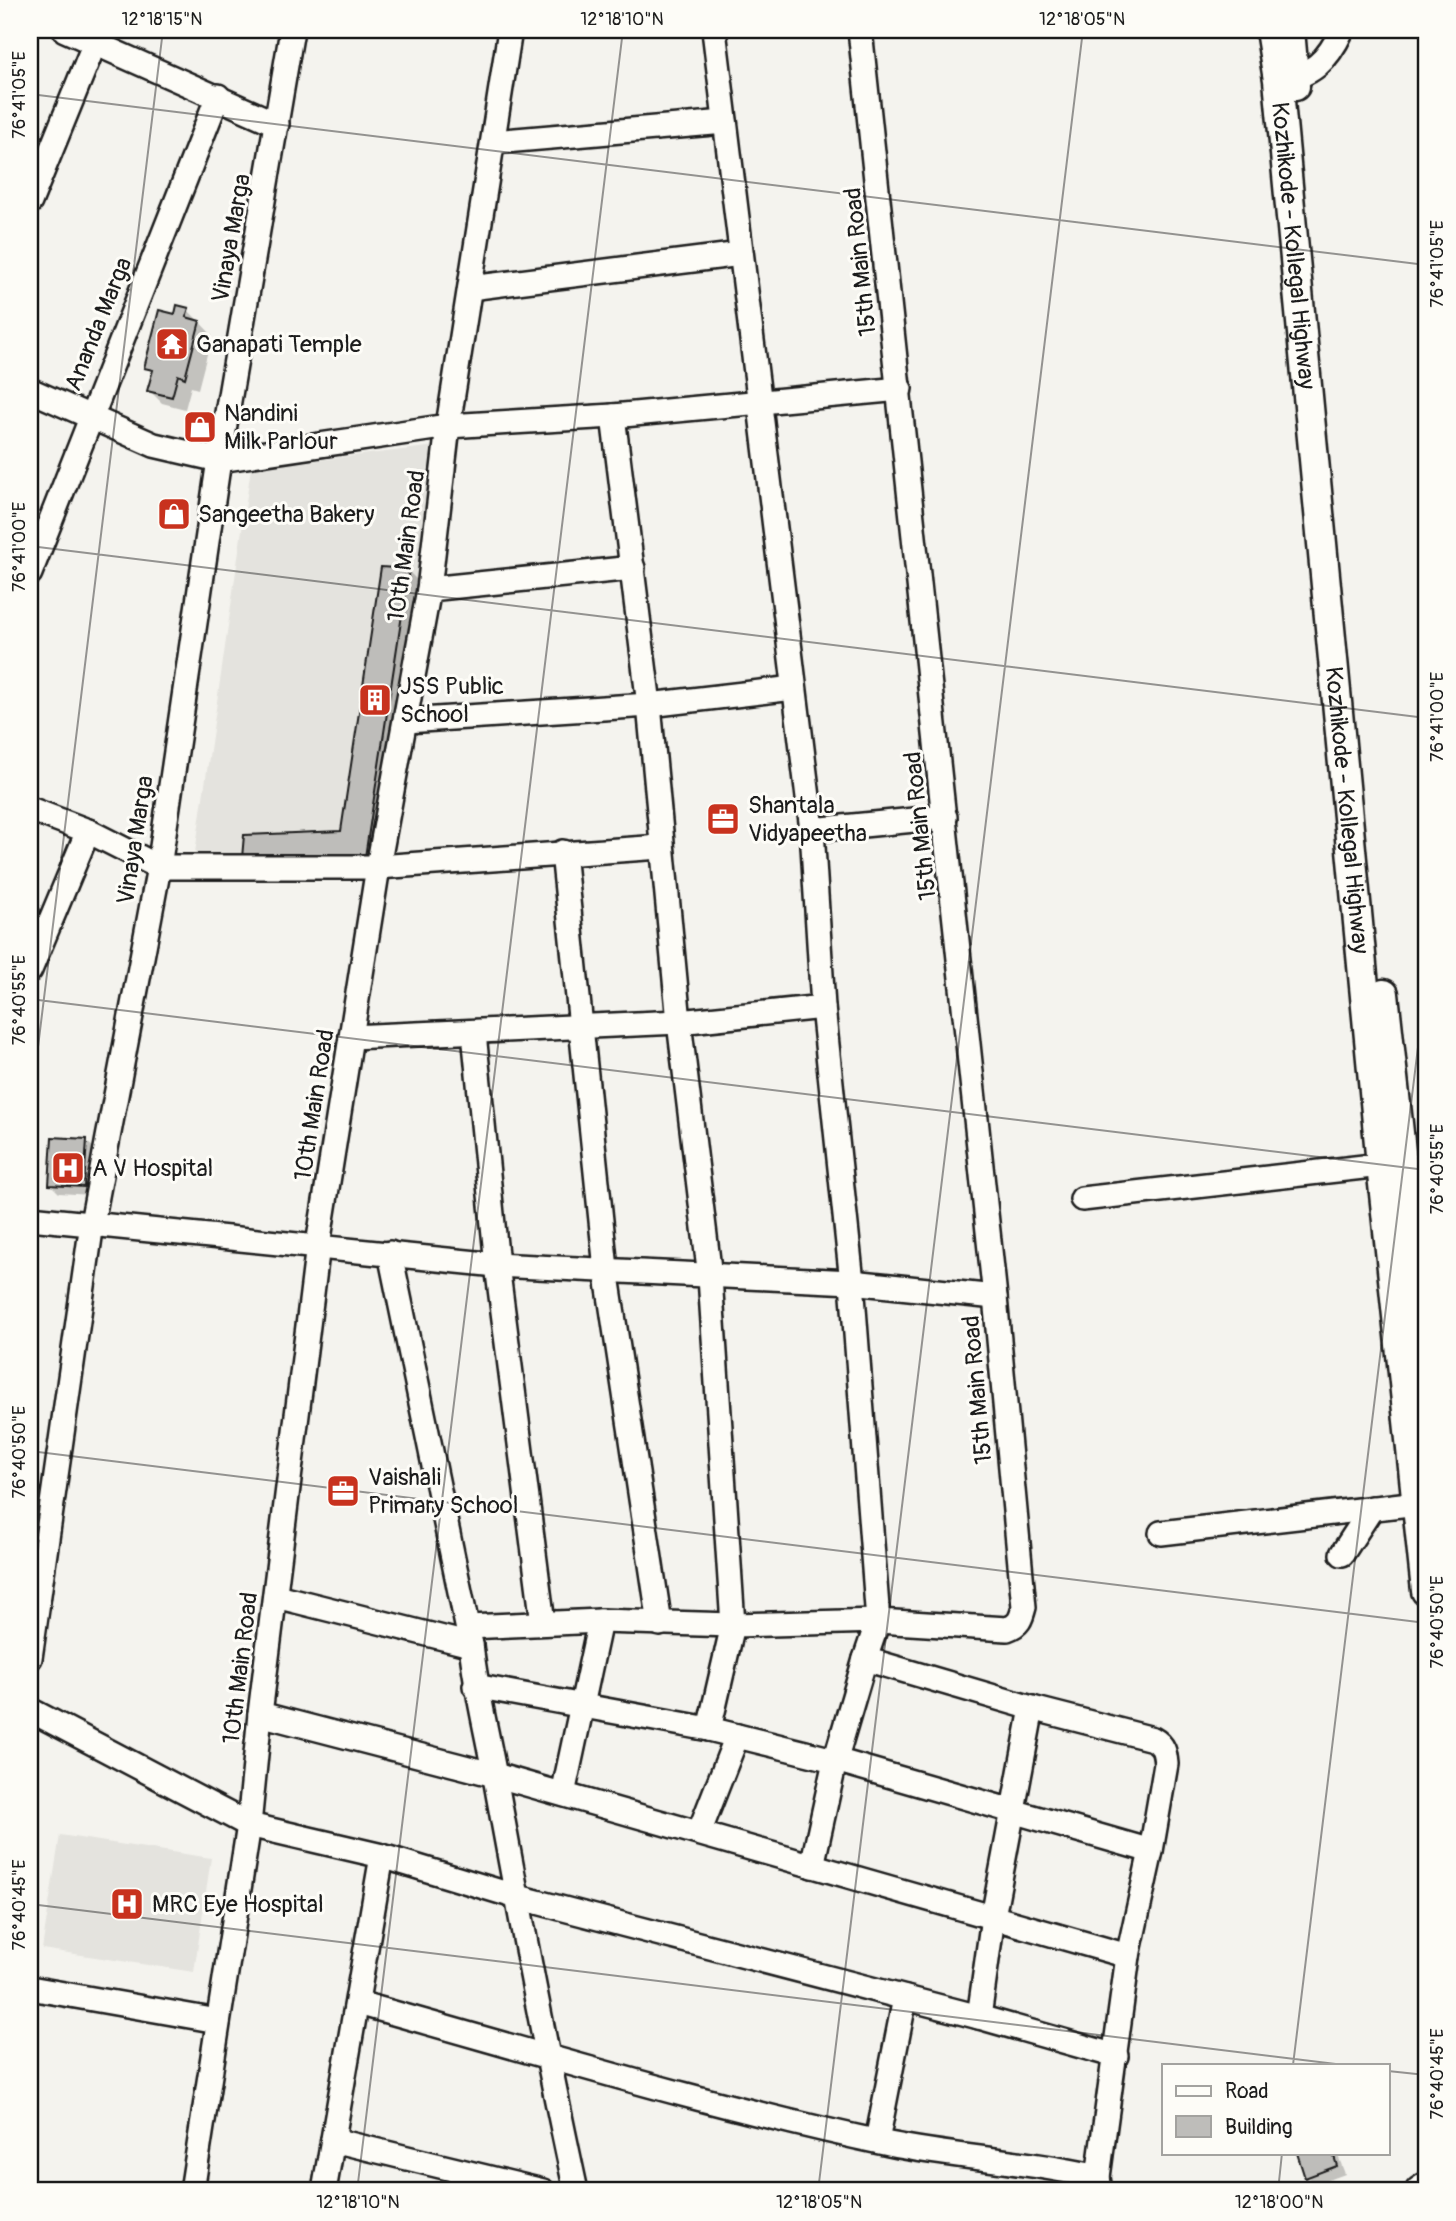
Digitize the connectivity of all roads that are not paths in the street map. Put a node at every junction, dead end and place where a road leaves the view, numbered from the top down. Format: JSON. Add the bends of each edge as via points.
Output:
{"nodes":[{"id":1,"x":65,"y":30,"type":"edge"},
{"id":2,"x":292,"y":30,"type":"edge"},
{"id":3,"x":510,"y":30,"type":"edge"},
{"id":4,"x":715,"y":30,"type":"edge"},
{"id":5,"x":860,"y":30,"type":"edge"},
{"id":6,"x":1270,"y":30,"type":"edge"},
{"id":7,"x":1290,"y":30,"type":"edge"},
{"id":8,"x":1342,"y":30,"type":"edge"},
{"id":9,"x":98,"y":36,"type":"edge"},
{"id":10,"x":1286,"y":79,"type":"junction"},
{"id":11,"x":218,"y":96,"type":"junction"},
{"id":12,"x":725,"y":122,"type":"junction"},
{"id":13,"x":277,"y":124,"type":"junction"},
{"id":14,"x":493,"y":142,"type":"junction"},
{"id":15,"x":30,"y":202,"type":"edge"},
{"id":16,"x":741,"y":254,"type":"junction"},
{"id":17,"x":470,"y":288,"type":"junction"},
{"id":18,"x":900,"y":389,"type":"junction"},
{"id":19,"x":30,"y":390,"type":"edge"},
{"id":20,"x":759,"y":400,"type":"junction"},
{"id":21,"x":90,"y":415,"type":"junction"},
{"id":22,"x":613,"y":416,"type":"junction"},
{"id":23,"x":448,"y":426,"type":"junction"},
{"id":24,"x":219,"y":460,"type":"junction"},
{"id":25,"x":634,"y":568,"type":"junction"},
{"id":26,"x":30,"y":573,"type":"edge"},
{"id":27,"x":429,"y":589,"type":"junction"},
{"id":28,"x":794,"y":688,"type":"junction"},
{"id":29,"x":649,"y":705,"type":"junction"},
{"id":30,"x":406,"y":721,"type":"junction"},
{"id":31,"x":30,"y":809,"type":"edge"},
{"id":32,"x":945,"y":817,"type":"junction"},
{"id":33,"x":812,"y":830,"type":"junction"},
{"id":34,"x":88,"y":831,"type":"junction"},
{"id":35,"x":661,"y":847,"type":"junction"},
{"id":36,"x":563,"y":852,"type":"junction"},
{"id":37,"x":159,"y":867,"type":"junction"},
{"id":38,"x":378,"y":867,"type":"junction"},
{"id":39,"x":30,"y":970,"type":"edge"},
{"id":40,"x":824,"y":1007,"type":"junction"},
{"id":41,"x":680,"y":1022,"type":"junction"},
{"id":42,"x":582,"y":1028,"type":"junction"},
{"id":43,"x":474,"y":1033,"type":"junction"},
{"id":44,"x":351,"y":1037,"type":"junction"},
{"id":45,"x":1381,"y":1165,"type":"junction"},
{"id":46,"x":1082,"y":1199,"type":"dead end"},
{"id":47,"x":30,"y":1218,"type":"edge"},
{"id":48,"x":92,"y":1223,"type":"junction"},
{"id":49,"x":318,"y":1245,"type":"junction"},
{"id":50,"x":390,"y":1253,"type":"junction"},
{"id":51,"x":497,"y":1265,"type":"junction"},
{"id":52,"x":606,"y":1269,"type":"junction"},
{"id":53,"x":710,"y":1277,"type":"junction"},
{"id":54,"x":852,"y":1282,"type":"junction"},
{"id":55,"x":995,"y":1297,"type":"junction"},
{"id":56,"x":1426,"y":1370,"type":"edge"},
{"id":57,"x":1418,"y":1503,"type":"junction"},
{"id":58,"x":1372,"y":1508,"type":"junction"},
{"id":59,"x":1161,"y":1533,"type":"dead end"},
{"id":60,"x":1342,"y":1554,"type":"dead end"},
{"id":61,"x":1426,"y":1591,"type":"edge"},
{"id":62,"x":276,"y":1596,"type":"junction"},
{"id":63,"x":600,"y":1621,"type":"junction"},
{"id":64,"x":878,"y":1621,"type":"junction"},
{"id":65,"x":543,"y":1623,"type":"junction"},
{"id":66,"x":660,"y":1624,"type":"junction"},
{"id":67,"x":733,"y":1625,"type":"junction"},
{"id":68,"x":470,"y":1636,"type":"junction"},
{"id":69,"x":30,"y":1658,"type":"edge"},
{"id":70,"x":865,"y":1659,"type":"junction"},
{"id":71,"x":475,"y":1686,"type":"junction"},
{"id":72,"x":582,"y":1704,"type":"junction"},
{"id":73,"x":1031,"y":1708,"type":"junction"},
{"id":74,"x":30,"y":1710,"type":"edge"},
{"id":75,"x":260,"y":1714,"type":"junction"},
{"id":76,"x":709,"y":1729,"type":"junction"},
{"id":77,"x":737,"y":1736,"type":"junction"},
{"id":78,"x":835,"y":1761,"type":"junction"},
{"id":79,"x":495,"y":1775,"type":"junction"},
{"id":80,"x":563,"y":1794,"type":"junction"},
{"id":81,"x":1014,"y":1812,"type":"junction"},
{"id":82,"x":249,"y":1825,"type":"junction"},
{"id":83,"x":699,"y":1833,"type":"junction"},
{"id":84,"x":1152,"y":1851,"type":"junction"},
{"id":85,"x":382,"y":1856,"type":"junction"},
{"id":86,"x":812,"y":1866,"type":"junction"},
{"id":87,"x":514,"y":1896,"type":"junction"},
{"id":88,"x":993,"y":1917,"type":"junction"},
{"id":89,"x":1128,"y":1956,"type":"junction"},
{"id":90,"x":30,"y":1988,"type":"edge"},
{"id":91,"x":905,"y":1998,"type":"junction"},
{"id":92,"x":358,"y":2003,"type":"junction"},
{"id":93,"x":979,"y":2017,"type":"junction"},
{"id":94,"x":219,"y":2021,"type":"junction"},
{"id":95,"x":546,"y":2055,"type":"junction"},
{"id":96,"x":1116,"y":2056,"type":"junction"},
{"id":97,"x":333,"y":2140,"type":"junction"},
{"id":98,"x":877,"y":2141,"type":"junction"},
{"id":99,"x":1099,"y":2184,"type":"edge"},
{"id":100,"x":1426,"y":2187,"type":"edge"},
{"id":101,"x":192,"y":2191,"type":"edge"},
{"id":102,"x":324,"y":2191,"type":"edge"},
{"id":103,"x":543,"y":2191,"type":"edge"},
{"id":104,"x":576,"y":2191,"type":"edge"},
{"id":105,"x":1420,"y":2191,"type":"edge"}],
"edges":[{"from":1,"to":9,"type":"street"},
{"from":2,"to":13,"type":"street","name":"Vinaya Marga"},
{"from":3,"to":14,"type":"street","name":"10th Main Road"},
{"from":4,"to":12,"type":"street"},
{"from":5,"to":18,"type":"street","name":"15th Main Road"},
{"from":6,"to":10,"type":"main road","name":"Kozhikode - Kollegal Highway"},
{"from":7,"to":10,"type":"main road"},
{"from":8,"to":10,"type":"street","via":[[1331,52],[1314,70]]},
{"from":9,"to":11,"type":"street"},
{"from":9,"to":15,"type":"street"},
{"from":10,"to":45,"type":"main road","name":"Kozhikode - Kollegal Highway"},
{"from":10,"to":56,"type":"main road"},
{"from":11,"to":13,"type":"street"},
{"from":11,"to":21,"type":"street","name":"Ananda Marga"},
{"from":12,"to":14,"type":"street"},
{"from":12,"to":16,"type":"street"},
{"from":13,"to":24,"type":"street","name":"Vinaya Marga"},
{"from":14,"to":17,"type":"street","name":"10th Main Road"},
{"from":16,"to":17,"type":"street"},
{"from":16,"to":20,"type":"street"},
{"from":17,"to":23,"type":"street","name":"10th Main Road"},
{"from":18,"to":20,"type":"street"},
{"from":18,"to":32,"type":"street","name":"15th Main Road"},
{"from":19,"to":21,"type":"street"},
{"from":20,"to":22,"type":"street"},
{"from":20,"to":28,"type":"street"},
{"from":21,"to":24,"type":"street","via":[[154,445]]},
{"from":21,"to":26,"type":"street","name":"Ananda Marga"},
{"from":22,"to":23,"type":"street"},
{"from":22,"to":25,"type":"street"},
{"from":23,"to":24,"type":"street"},
{"from":23,"to":27,"type":"street","name":"10th Main Road"},
{"from":24,"to":37,"type":"street","name":"Vinaya Marga"},
{"from":25,"to":27,"type":"street"},
{"from":25,"to":29,"type":"street"},
{"from":27,"to":30,"type":"street","name":"10th Main Road"},
{"from":28,"to":29,"type":"street"},
{"from":28,"to":33,"type":"street"},
{"from":29,"to":30,"type":"street"},
{"from":29,"to":35,"type":"street"},
{"from":30,"to":38,"type":"street","name":"10th Main Road"},
{"from":31,"to":34,"type":"street"},
{"from":32,"to":33,"type":"street"},
{"from":32,"to":55,"type":"street","name":"15th Main Road"},
{"from":33,"to":40,"type":"street"},
{"from":34,"to":37,"type":"street"},
{"from":34,"to":39,"type":"street"},
{"from":35,"to":36,"type":"street"},
{"from":35,"to":41,"type":"street"},
{"from":36,"to":38,"type":"street"},
{"from":36,"to":42,"type":"street"},
{"from":37,"to":38,"type":"street"},
{"from":37,"to":48,"type":"street","name":"Vinaya Marga"},
{"from":38,"to":44,"type":"street","name":"10th Main Road"},
{"from":40,"to":41,"type":"street"},
{"from":40,"to":54,"type":"street"},
{"from":41,"to":42,"type":"street"},
{"from":41,"to":53,"type":"street"},
{"from":42,"to":43,"type":"street"},
{"from":42,"to":52,"type":"street"},
{"from":43,"to":44,"type":"street"},
{"from":43,"to":51,"type":"street"},
{"from":44,"to":49,"type":"street","name":"10th Main Road"},
{"from":45,"to":46,"type":"street"},
{"from":45,"to":57,"type":"main road","name":"Kozhikode - Kollegal Highway"},
{"from":47,"to":48,"type":"street"},
{"from":48,"to":49,"type":"street"},
{"from":48,"to":69,"type":"street","name":"Vinaya Marga"},
{"from":49,"to":50,"type":"street"},
{"from":49,"to":62,"type":"street","name":"10th Main Road"},
{"from":50,"to":51,"type":"street"},
{"from":50,"to":68,"type":"street"},
{"from":51,"to":52,"type":"street"},
{"from":51,"to":65,"type":"street"},
{"from":52,"to":53,"type":"street"},
{"from":52,"to":66,"type":"street"},
{"from":53,"to":54,"type":"street"},
{"from":53,"to":67,"type":"street"},
{"from":54,"to":55,"type":"street"},
{"from":54,"to":64,"type":"street"},
{"from":55,"to":64,"type":"street","name":"15th Main Road","via":[[1022,1617],[1017,1626],[1007,1629]]},
{"from":57,"to":58,"type":"street"},
{"from":57,"to":61,"type":"main road","name":"Kozhikode - Kollegal Highway"},
{"from":58,"to":59,"type":"street"},
{"from":58,"to":60,"type":"street"},
{"from":62,"to":68,"type":"street"},
{"from":62,"to":75,"type":"street","name":"10th Main Road"},
{"from":63,"to":65,"type":"street"},
{"from":63,"to":66,"type":"street"},
{"from":63,"to":72,"type":"street"},
{"from":64,"to":67,"type":"street"},
{"from":64,"to":70,"type":"street"},
{"from":65,"to":68,"type":"street"},
{"from":66,"to":67,"type":"street"},
{"from":67,"to":76,"type":"street"},
{"from":68,"to":71,"type":"street"},
{"from":70,"to":73,"type":"street"},
{"from":70,"to":78,"type":"street"},
{"from":71,"to":72,"type":"street"},
{"from":71,"to":79,"type":"street"},
{"from":72,"to":76,"type":"street"},
{"from":72,"to":80,"type":"street"},
{"from":73,"to":81,"type":"street"},
{"from":73,"to":84,"type":"street","via":[[1160,1743],[1166,1764]]},
{"from":74,"to":82,"type":"street"},
{"from":75,"to":79,"type":"street"},
{"from":75,"to":82,"type":"street","name":"10th Main Road"},
{"from":76,"to":77,"type":"street"},
{"from":77,"to":78,"type":"street"},
{"from":77,"to":83,"type":"street"},
{"from":78,"to":81,"type":"street"},
{"from":78,"to":86,"type":"street"},
{"from":79,"to":80,"type":"street"},
{"from":79,"to":87,"type":"street"},
{"from":80,"to":83,"type":"street"},
{"from":81,"to":84,"type":"street"},
{"from":81,"to":88,"type":"street"},
{"from":82,"to":85,"type":"street"},
{"from":82,"to":94,"type":"street","name":"10th Main Road"},
{"from":83,"to":86,"type":"street"},
{"from":84,"to":89,"type":"street"},
{"from":85,"to":87,"type":"street"},
{"from":85,"to":92,"type":"street"},
{"from":86,"to":88,"type":"street"},
{"from":87,"to":91,"type":"street"},
{"from":87,"to":95,"type":"street"},
{"from":88,"to":89,"type":"street"},
{"from":88,"to":93,"type":"street"},
{"from":89,"to":96,"type":"street"},
{"from":90,"to":94,"type":"street"},
{"from":91,"to":93,"type":"street"},
{"from":91,"to":98,"type":"street"},
{"from":92,"to":95,"type":"street"},
{"from":92,"to":97,"type":"street"},
{"from":93,"to":96,"type":"street"},
{"from":94,"to":101,"type":"street","name":"10th Main Road"},
{"from":95,"to":98,"type":"street","via":[[714,2104]]},
{"from":95,"to":104,"type":"street"},
{"from":96,"to":99,"type":"street"},
{"from":97,"to":102,"type":"street"},
{"from":97,"to":103,"type":"street"},
{"from":98,"to":99,"type":"street","via":[[1054,2167]]},
{"from":100,"to":105,"type":"main road"}]}
